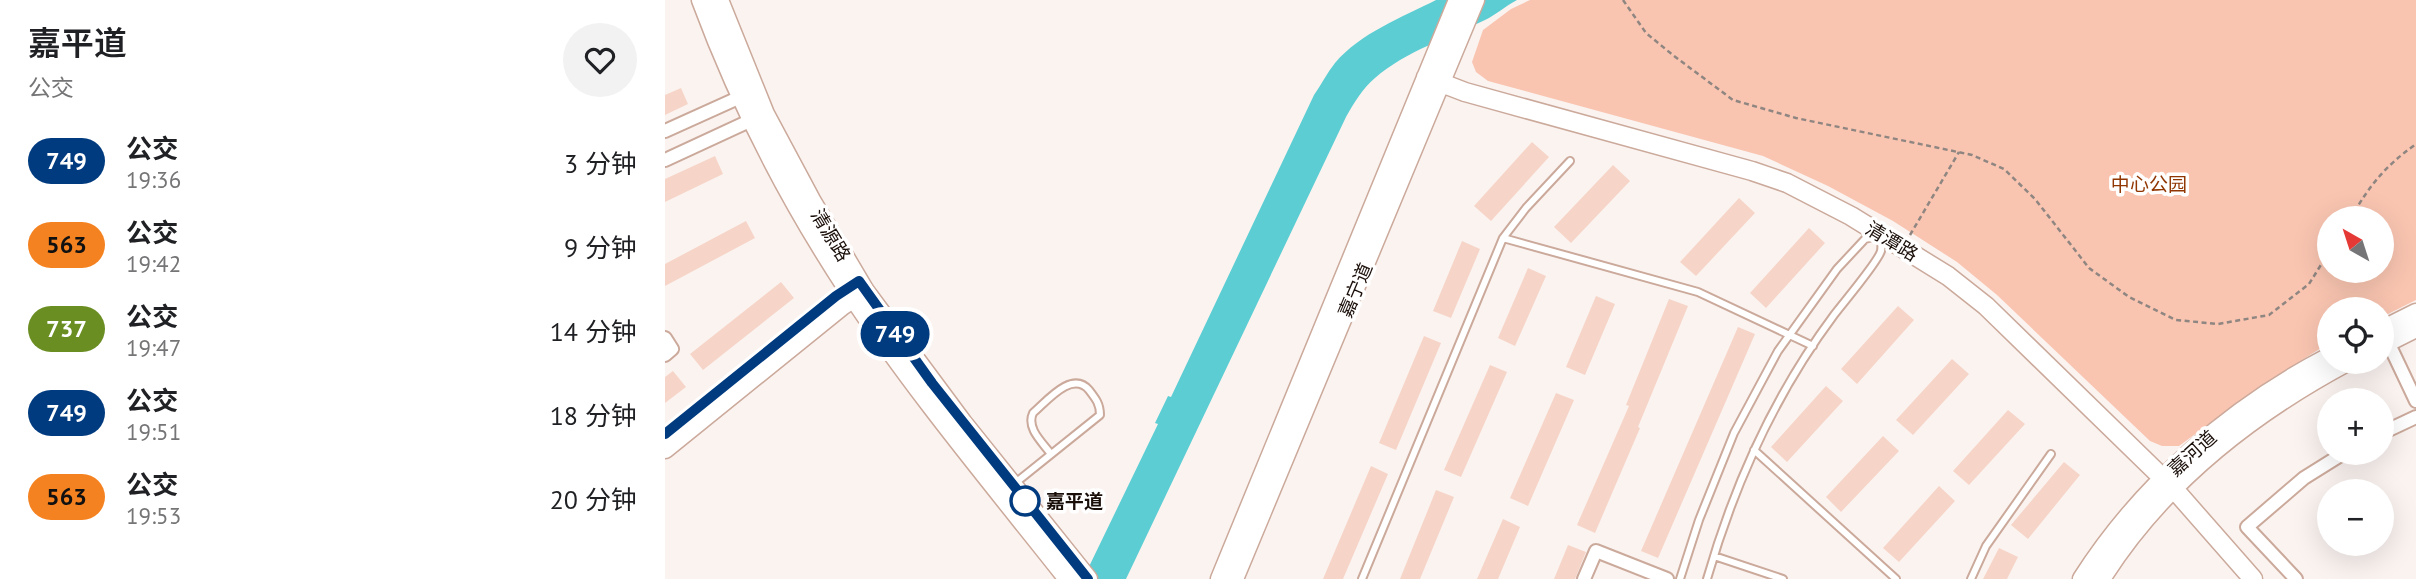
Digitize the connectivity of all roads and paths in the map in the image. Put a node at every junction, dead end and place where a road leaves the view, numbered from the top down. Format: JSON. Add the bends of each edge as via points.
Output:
{"nodes":[{"id":1,"x":701,"y":0,"type":"edge"},
{"id":2,"x":719,"y":0,"type":"edge"},
{"id":3,"x":1458,"y":0,"type":"edge"},
{"id":4,"x":1475,"y":0,"type":"edge"},
{"id":5,"x":1623,"y":0,"type":"edge"},
{"id":6,"x":1434,"y":80,"type":"junction"},
{"id":7,"x":747,"y":94,"type":"junction"},
{"id":8,"x":758,"y":117,"type":"junction"},
{"id":9,"x":665,"y":131,"type":"edge"},
{"id":10,"x":2416,"y":144,"type":"edge"},
{"id":11,"x":1959,"y":152,"type":"junction"},
{"id":12,"x":665,"y":160,"type":"edge"},
{"id":13,"x":1570,"y":161,"type":"dead end"},
{"id":14,"x":2358,"y":206,"type":"edge"},
{"id":15,"x":1881,"y":234,"type":"junction"},
{"id":16,"x":1503,"y":238,"type":"junction"},
{"id":17,"x":1903,"y":247,"type":"junction"},
{"id":18,"x":2317,"y":271,"type":"edge"},
{"id":19,"x":856,"y":290,"type":"junction"},
{"id":20,"x":2416,"y":313,"type":"edge"},
{"id":21,"x":2416,"y":328,"type":"edge"},
{"id":22,"x":2394,"y":331,"type":"edge"},
{"id":23,"x":1790,"y":335,"type":"junction"},
{"id":24,"x":2394,"y":336,"type":"edge"},
{"id":25,"x":665,"y":338,"type":"edge"},
{"id":26,"x":1813,"y":346,"type":"junction"},
{"id":27,"x":665,"y":355,"type":"edge"},
{"id":28,"x":2394,"y":358,"type":"edge"},
{"id":29,"x":2317,"y":364,"type":"edge"},
{"id":30,"x":2328,"y":374,"type":"edge"},
{"id":31,"x":2416,"y":401,"type":"edge"},
{"id":32,"x":2416,"y":417,"type":"edge"},
{"id":33,"x":2394,"y":427,"type":"edge"},
{"id":34,"x":665,"y":434,"type":"edge"},
{"id":35,"x":665,"y":449,"type":"edge"},
{"id":36,"x":1754,"y":450,"type":"junction"},
{"id":37,"x":1051,"y":454,"type":"junction"},
{"id":38,"x":2051,"y":454,"type":"dead end"},
{"id":39,"x":2325,"y":465,"type":"edge"},
{"id":40,"x":2168,"y":484,"type":"junction"},
{"id":41,"x":1013,"y":485,"type":"junction"},
{"id":42,"x":1714,"y":556,"type":"junction"},
{"id":43,"x":1071,"y":574,"type":"edge"},
{"id":44,"x":1089,"y":579,"type":"edge"},
{"id":45,"x":1220,"y":579,"type":"edge"},
{"id":46,"x":1234,"y":579,"type":"edge"},
{"id":47,"x":1362,"y":579,"type":"edge"},
{"id":48,"x":1584,"y":579,"type":"edge"},
{"id":49,"x":1667,"y":579,"type":"edge"},
{"id":50,"x":1680,"y":579,"type":"edge"},
{"id":51,"x":1707,"y":579,"type":"edge"},
{"id":52,"x":1783,"y":579,"type":"edge"},
{"id":53,"x":1896,"y":579,"type":"edge"},
{"id":54,"x":1971,"y":579,"type":"edge"},
{"id":55,"x":2083,"y":579,"type":"edge"},
{"id":56,"x":2101,"y":579,"type":"edge"},
{"id":57,"x":2253,"y":579,"type":"edge"},
{"id":58,"x":2296,"y":579,"type":"edge"}],
"edges":[{"from":1,"to":7,"type":"street","name":"清源路"},
{"from":2,"to":7,"type":"street","name":"清源路"},
{"from":3,"to":6,"type":"street","name":"嘉宁道","via":[[1439,48]]},
{"from":4,"to":6,"type":"street","name":"嘉宁道","via":[[1458,42]]},
{"from":5,"to":11,"type":"path","via":[[1647,33],[1733,100]]},
{"from":6,"to":15,"type":"street","name":"清潭路","via":[[1764,175]]},
{"from":6,"to":45,"type":"street","name":"嘉宁道"},
{"from":6,"to":46,"type":"street","name":"嘉宁道"},
{"from":7,"to":8,"type":"street","name":"清源路"},
{"from":7,"to":9,"type":"street"},
{"from":8,"to":12,"type":"street"},
{"from":8,"to":19,"type":"street","name":"清源路","via":[[811,200]]},
{"from":10,"to":14,"type":"path","via":[[2371,184]]},
{"from":11,"to":17,"type":"path"},
{"from":11,"to":18,"type":"path","via":[[2004,169],[2035,199],[2089,268],[2129,297],[2176,320],[2217,324],[2269,315],[2309,284]]},
{"from":13,"to":16,"type":"lane"},
{"from":15,"to":17,"type":"street","name":"清潭路"},
{"from":15,"to":23,"type":"lane","via":[[1865,239],[1836,270]]},
{"from":15,"to":26,"type":"lane","via":[[1881,253]]},
{"from":16,"to":23,"type":"lane","via":[[1698,292]]},
{"from":16,"to":47,"type":"lane"},
{"from":17,"to":40,"type":"street","name":"清潭路","via":[[1986,306]]},
{"from":19,"to":34,"type":"street"},
{"from":19,"to":35,"type":"street"},
{"from":19,"to":41,"type":"street","name":"清源路"},
{"from":19,"to":43,"type":"street","name":"清源路","via":[[915,385]]},
{"from":20,"to":22,"type":"street"},
{"from":21,"to":24,"type":"street"},
{"from":23,"to":26,"type":"lane"},
{"from":23,"to":50,"type":"lane","via":[[1734,433]]},
{"from":25,"to":27,"type":"street","via":[[672,349]]},
{"from":26,"to":36,"type":"lane"},
{"from":28,"to":31,"type":"street"},
{"from":29,"to":40,"type":"street","name":"嘉河道","via":[[2278,386],[2212,435]]},
{"from":30,"to":40,"type":"street","name":"嘉河道","via":[[2256,418]]},
{"from":32,"to":33,"type":"street"},
{"from":36,"to":42,"type":"lane"},
{"from":36,"to":53,"type":"lane"},
{"from":37,"to":37,"type":"lane","via":[[1100,415],[1096,398],[1077,382],[1069,383],[1030,419]]},
{"from":37,"to":41,"type":"lane"},
{"from":38,"to":54,"type":"lane","via":[[1986,546]]},
{"from":39,"to":58,"type":"street","via":[[2247,527]]},
{"from":40,"to":55,"type":"street","name":"嘉河道","via":[[2113,535]]},
{"from":40,"to":56,"type":"street","name":"嘉河道"},
{"from":40,"to":57,"type":"street","name":"清潭路"},
{"from":41,"to":43,"type":"street","name":"清源路"},
{"from":42,"to":51,"type":"lane"},
{"from":42,"to":52,"type":"lane"},
{"from":43,"to":44,"type":"street","name":"清源路"},
{"from":48,"to":49,"type":"street","via":[[1596,551]]}]}
